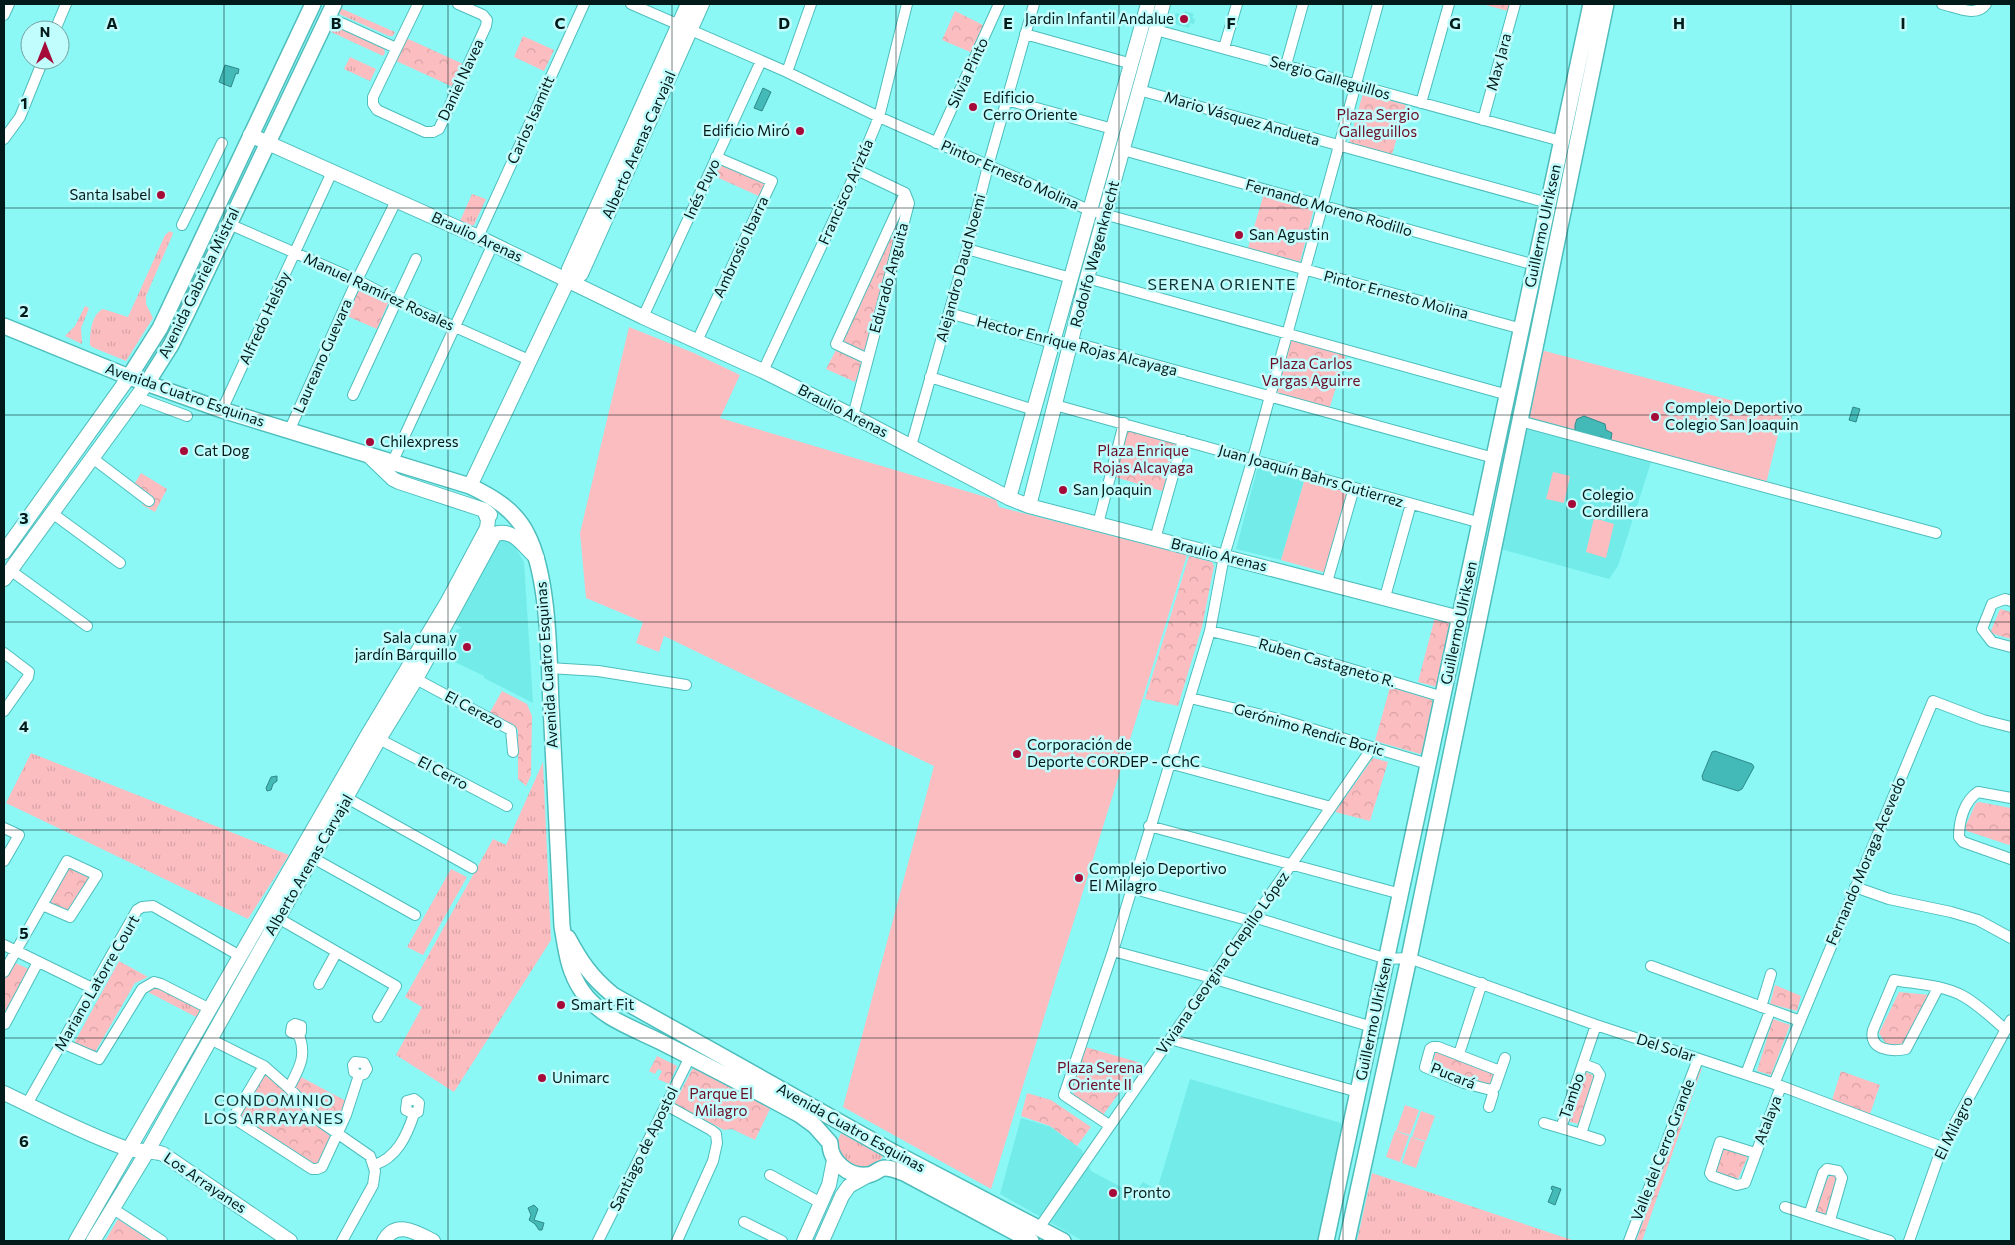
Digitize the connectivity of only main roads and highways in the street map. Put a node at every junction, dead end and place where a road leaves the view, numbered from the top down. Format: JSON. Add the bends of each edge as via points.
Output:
{"nodes":[{"id":1,"x":313,"y":4,"type":"edge"},
{"id":2,"x":1591,"y":4,"type":"edge"},
{"id":3,"x":1606,"y":4,"type":"edge"},
{"id":4,"x":331,"y":10,"type":"edge"},
{"id":5,"x":4,"y":326,"type":"edge"},
{"id":6,"x":129,"y":377,"type":"junction"},
{"id":7,"x":147,"y":383,"type":"junction"},
{"id":8,"x":562,"y":926,"type":"junction"},
{"id":9,"x":841,"y":1122,"type":"junction"},
{"id":10,"x":830,"y":1142,"type":"junction"},
{"id":11,"x":893,"y":1152,"type":"junction"},
{"id":12,"x":883,"y":1168,"type":"junction"},
{"id":13,"x":1337,"y":1192,"type":"junction"},
{"id":14,"x":1357,"y":1196,"type":"junction"},
{"id":15,"x":1035,"y":1235,"type":"edge"},
{"id":16,"x":1062,"y":1241,"type":"edge"},
{"id":17,"x":1326,"y":1241,"type":"edge"},
{"id":18,"x":1347,"y":1241,"type":"edge"}],
"edges":[{"from":1,"to":6,"type":"main road","name":"Avenida Gabriela Mistral","via":[[160,328]]},
{"from":2,"to":13,"type":"main road","name":"Guillermo Ulriksen"},
{"from":3,"to":14,"type":"main road","name":"Guillermo Ulriksen"},
{"from":4,"to":7,"type":"main road","name":"Avenida Gabriela Mistral","via":[[171,345]]},
{"from":5,"to":6,"type":"main road","name":"Avenida Cuatro Esquinas"},
{"from":6,"to":7,"type":"main road","name":"Avenida Cuatro Esquinas"},
{"from":7,"to":8,"type":"main road","name":"Avenida Cuatro Esquinas","via":[[369,456],[392,471],[470,486],[503,504],[514,515],[526,531],[537,559],[542,586],[550,668]]},
{"from":8,"to":9,"type":"main road","name":"Avenida Cuatro Esquinas","via":[[594,980],[613,995]]},
{"from":8,"to":10,"type":"main road","name":"Avenida Cuatro Esquinas","via":[[568,963],[581,990],[591,1002],[621,1024],[800,1115]]},
{"from":9,"to":10,"type":"main road"},
{"from":9,"to":11,"type":"main road","name":"Avenida Cuatro Esquinas"},
{"from":10,"to":12,"type":"main road","name":"Avenida Cuatro Esquinas","via":[[834,1160],[853,1173],[867,1176]]},
{"from":11,"to":12,"type":"main road"},
{"from":11,"to":15,"type":"main road","name":"Avenida Cuatro Esquinas"},
{"from":12,"to":15,"type":"main road","name":"Avenida Cuatro Esquinas","via":[[904,1173]]},
{"from":13,"to":14,"type":"main road","via":[[1348,1187]]},
{"from":13,"to":17,"type":"main road","name":"Guillermo Ulriksen"},
{"from":14,"to":18,"type":"main road","name":"Guillermo Ulriksen"},
{"from":15,"to":16,"type":"main road","name":"Avenida Cuatro Esquinas"}]}
